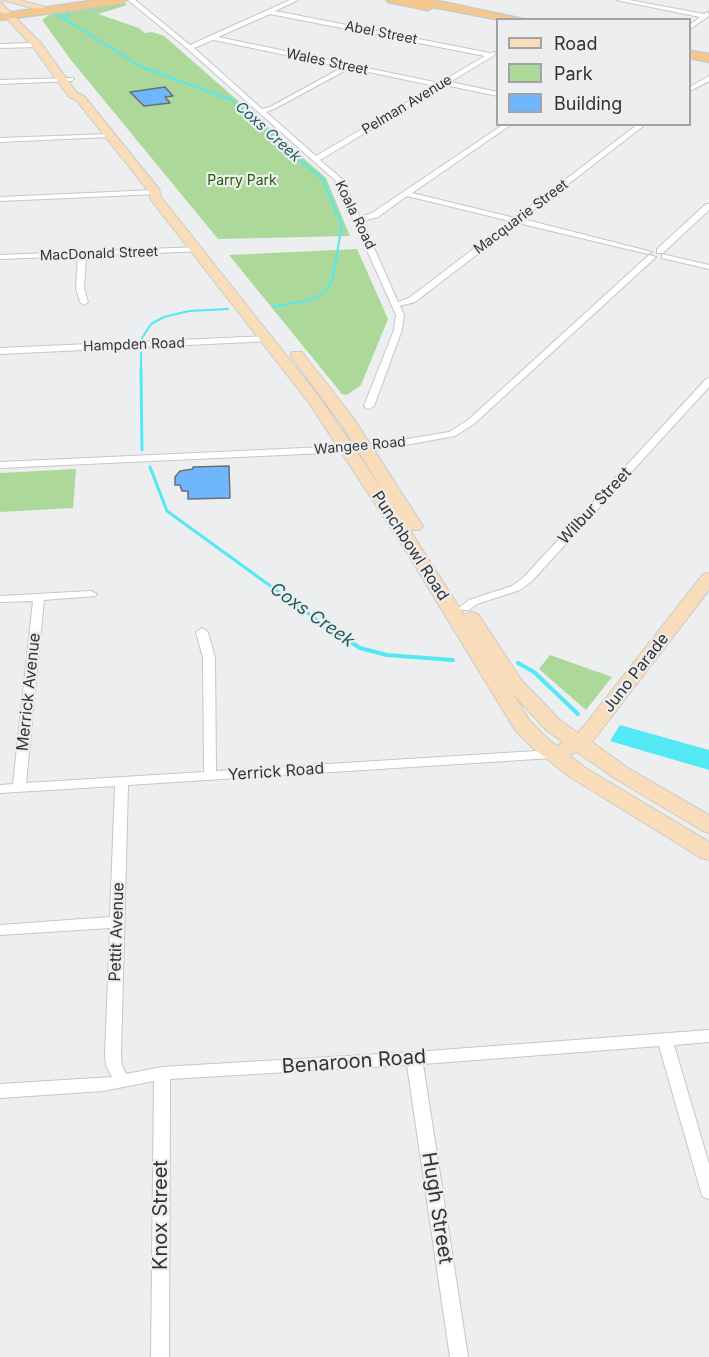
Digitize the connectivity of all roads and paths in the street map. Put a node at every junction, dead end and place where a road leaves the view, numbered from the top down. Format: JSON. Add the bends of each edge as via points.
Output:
{"nodes":[{"id":1,"x":92,"y":0,"type":"edge"},
{"id":2,"x":122,"y":0,"type":"edge"},
{"id":3,"x":131,"y":0,"type":"edge"},
{"id":4,"x":295,"y":0,"type":"edge"},
{"id":5,"x":392,"y":0,"type":"edge"},
{"id":6,"x":415,"y":0,"type":"edge"},
{"id":7,"x":619,"y":0,"type":"edge"},
{"id":8,"x":270,"y":12,"type":"junction"},
{"id":9,"x":14,"y":15,"type":"edge"},
{"id":10,"x":708,"y":15,"type":"edge"},
{"id":11,"x":511,"y":18,"type":"edge"},
{"id":12,"x":496,"y":20,"type":"edge"},
{"id":13,"x":691,"y":26,"type":"edge"},
{"id":14,"x":214,"y":39,"type":"junction"},
{"id":15,"x":37,"y":45,"type":"junction"},
{"id":16,"x":0,"y":46,"type":"edge"},
{"id":17,"x":189,"y":48,"type":"junction"},
{"id":18,"x":691,"y":50,"type":"edge"},
{"id":19,"x":495,"y":53,"type":"edge"},
{"id":20,"x":709,"y":53,"type":"edge"},
{"id":21,"x":691,"y":55,"type":"edge"},
{"id":22,"x":709,"y":58,"type":"edge"},
{"id":23,"x":349,"y":66,"type":"junction"},
{"id":24,"x":709,"y":78,"type":"edge"},
{"id":25,"x":67,"y":80,"type":"junction"},
{"id":26,"x":0,"y":82,"type":"edge"},
{"id":27,"x":443,"y":84,"type":"junction"},
{"id":28,"x":691,"y":88,"type":"edge"},
{"id":29,"x":496,"y":94,"type":"edge"},
{"id":30,"x":261,"y":111,"type":"junction"},
{"id":31,"x":505,"y":126,"type":"edge"},
{"id":32,"x":640,"y":126,"type":"edge"},
{"id":33,"x":108,"y":135,"type":"junction"},
{"id":34,"x":0,"y":140,"type":"edge"},
{"id":35,"x":316,"y":159,"type":"junction"},
{"id":36,"x":155,"y":192,"type":"junction"},
{"id":37,"x":407,"y":194,"type":"junction"},
{"id":38,"x":0,"y":199,"type":"edge"},
{"id":39,"x":709,"y":206,"type":"edge"},
{"id":40,"x":357,"y":219,"type":"junction"},
{"id":41,"x":516,"y":220,"type":"junction"},
{"id":42,"x":198,"y":249,"type":"junction"},
{"id":43,"x":656,"y":254,"type":"junction"},
{"id":44,"x":82,"y":255,"type":"junction"},
{"id":45,"x":0,"y":257,"type":"edge"},
{"id":46,"x":709,"y":267,"type":"edge"},
{"id":47,"x":84,"y":302,"type":"dead end"},
{"id":48,"x":396,"y":305,"type":"junction"},
{"id":49,"x":268,"y":339,"type":"junction"},
{"id":50,"x":0,"y":351,"type":"edge"},
{"id":51,"x":709,"y":381,"type":"edge"},
{"id":52,"x":369,"y":406,"type":"dead end"},
{"id":53,"x":356,"y":448,"type":"junction"},
{"id":54,"x":0,"y":465,"type":"edge"},
{"id":55,"x":709,"y":578,"type":"edge"},
{"id":56,"x":91,"y":594,"type":"dead end"},
{"id":57,"x":39,"y":597,"type":"junction"},
{"id":58,"x":0,"y":599,"type":"edge"},
{"id":59,"x":465,"y":608,"type":"junction"},
{"id":60,"x":202,"y":632,"type":"dead end"},
{"id":61,"x":577,"y":743,"type":"junction"},
{"id":62,"x":552,"y":754,"type":"junction"},
{"id":63,"x":210,"y":776,"type":"junction"},
{"id":64,"x":122,"y":781,"type":"junction"},
{"id":65,"x":19,"y":788,"type":"junction"},
{"id":66,"x":0,"y":789,"type":"edge"},
{"id":67,"x":709,"y":825,"type":"edge"},
{"id":68,"x":709,"y":852,"type":"edge"},
{"id":69,"x":118,"y":922,"type":"junction"},
{"id":70,"x":0,"y":930,"type":"edge"},
{"id":71,"x":709,"y":1036,"type":"edge"},
{"id":72,"x":665,"y":1040,"type":"junction"},
{"id":73,"x":414,"y":1058,"type":"junction"},
{"id":74,"x":162,"y":1073,"type":"junction"},
{"id":75,"x":122,"y":1081,"type":"junction"},
{"id":76,"x":0,"y":1091,"type":"edge"},
{"id":77,"x":709,"y":1192,"type":"edge"},
{"id":78,"x":160,"y":1357,"type":"edge"},
{"id":79,"x":459,"y":1357,"type":"edge"}],
"edges":[{"from":1,"to":9,"type":"highway"},
{"from":2,"to":9,"type":"highway"},
{"from":3,"to":17,"type":"street","name":"Koala Road"},
{"from":4,"to":8,"type":"street"},
{"from":5,"to":12,"type":"highway"},
{"from":6,"to":11,"type":"highway"},
{"from":7,"to":10,"type":"street"},
{"from":8,"to":14,"type":"street"},
{"from":8,"to":19,"type":"street","name":"Abel Street"},
{"from":9,"to":15,"type":"main road","name":"Punchbowl Road"},
{"from":9,"to":25,"type":"main road","name":"Punchbowl Road"},
{"from":10,"to":13,"type":"street"},
{"from":14,"to":17,"type":"street"},
{"from":14,"to":23,"type":"street","name":"Wales Street"},
{"from":15,"to":16,"type":"street"},
{"from":15,"to":25,"type":"main road","name":"Punchbowl Road"},
{"from":17,"to":30,"type":"street","name":"Koala Road"},
{"from":18,"to":20,"type":"highway"},
{"from":19,"to":27,"type":"street","name":"Pelman Avenue"},
{"from":21,"to":22,"type":"highway"},
{"from":23,"to":27,"type":"street","name":"Wales Street"},
{"from":23,"to":30,"type":"street"},
{"from":24,"to":28,"type":"street"},
{"from":25,"to":26,"type":"street"},
{"from":25,"to":33,"type":"main road","name":"Punchbowl Road"},
{"from":27,"to":29,"type":"street","name":"Wales Street"},
{"from":27,"to":35,"type":"street","name":"Pelman Avenue"},
{"from":30,"to":35,"type":"street","name":"Koala Road"},
{"from":31,"to":37,"type":"street"},
{"from":32,"to":41,"type":"street","name":"Macquarie Street"},
{"from":33,"to":34,"type":"street"},
{"from":33,"to":36,"type":"main road","name":"Punchbowl Road"},
{"from":35,"to":40,"type":"street","name":"Koala Road","via":[[339,180]]},
{"from":36,"to":38,"type":"street"},
{"from":36,"to":42,"type":"main road","name":"Punchbowl Road","via":[[155,197]]},
{"from":36,"to":53,"type":"main road","name":"Punchbowl Road","via":[[168,195],[177,205],[325,391]]},
{"from":37,"to":40,"type":"street","via":[[371,217]]},
{"from":37,"to":41,"type":"street"},
{"from":39,"to":43,"type":"street","name":"Wangee Road"},
{"from":40,"to":48,"type":"street","name":"Koala Road"},
{"from":41,"to":43,"type":"street"},
{"from":41,"to":48,"type":"street","name":"Macquarie Street","via":[[412,300]]},
{"from":42,"to":44,"type":"street","name":"MacDonald Street"},
{"from":42,"to":49,"type":"main road","name":"Punchbowl Road"},
{"from":43,"to":46,"type":"street"},
{"from":43,"to":53,"type":"street","name":"Wangee Road","via":[[460,430],[443,436]]},
{"from":44,"to":45,"type":"street","name":"MacDonald Street"},
{"from":44,"to":47,"type":"street","via":[[80,288]]},
{"from":48,"to":52,"type":"street","name":"Koala Road","via":[[400,315],[398,330]]},
{"from":49,"to":50,"type":"street","name":"Hampden Road"},
{"from":49,"to":53,"type":"main road","name":"Punchbowl Road"},
{"from":51,"to":59,"type":"street","name":"Wilbur Street","via":[[528,579],[516,588]]},
{"from":53,"to":54,"type":"street","name":"Wangee Road"},
{"from":53,"to":59,"type":"main road","name":"Punchbowl Road"},
{"from":53,"to":62,"type":"main road","name":"Punchbowl Road","via":[[515,715]]},
{"from":55,"to":61,"type":"main road","name":"Juno Parade","via":[[591,731]]},
{"from":56,"to":57,"type":"street"},
{"from":57,"to":58,"type":"street"},
{"from":57,"to":65,"type":"street","name":"Merrick Avenue"},
{"from":59,"to":61,"type":"main road","name":"Punchbowl Road","via":[[528,700]]},
{"from":60,"to":63,"type":"street","via":[[209,658]]},
{"from":61,"to":62,"type":"main road","name":"Juno Parade"},
{"from":61,"to":67,"type":"main road","name":"Punchbowl Road"},
{"from":62,"to":63,"type":"street","name":"Yerrick Road"},
{"from":62,"to":68,"type":"main road","name":"Punchbowl Road"},
{"from":63,"to":64,"type":"street","name":"Yerrick Road"},
{"from":64,"to":65,"type":"street","name":"Yerrick Road"},
{"from":64,"to":69,"type":"street","name":"Pettit Avenue"},
{"from":65,"to":66,"type":"street","name":"Yerrick Road"},
{"from":69,"to":70,"type":"street"},
{"from":69,"to":75,"type":"street","name":"Pettit Avenue","via":[[113,1055]]},
{"from":71,"to":72,"type":"street","name":"Benaroon Road"},
{"from":72,"to":73,"type":"street","name":"Benaroon Road"},
{"from":72,"to":77,"type":"street"},
{"from":73,"to":74,"type":"street","name":"Benaroon Road"},
{"from":73,"to":79,"type":"street","name":"Hugh Street"},
{"from":74,"to":75,"type":"street","name":"Benaroon Road"},
{"from":74,"to":78,"type":"street","name":"Knox Street"},
{"from":75,"to":76,"type":"street","name":"Benaroon Road"}]}
